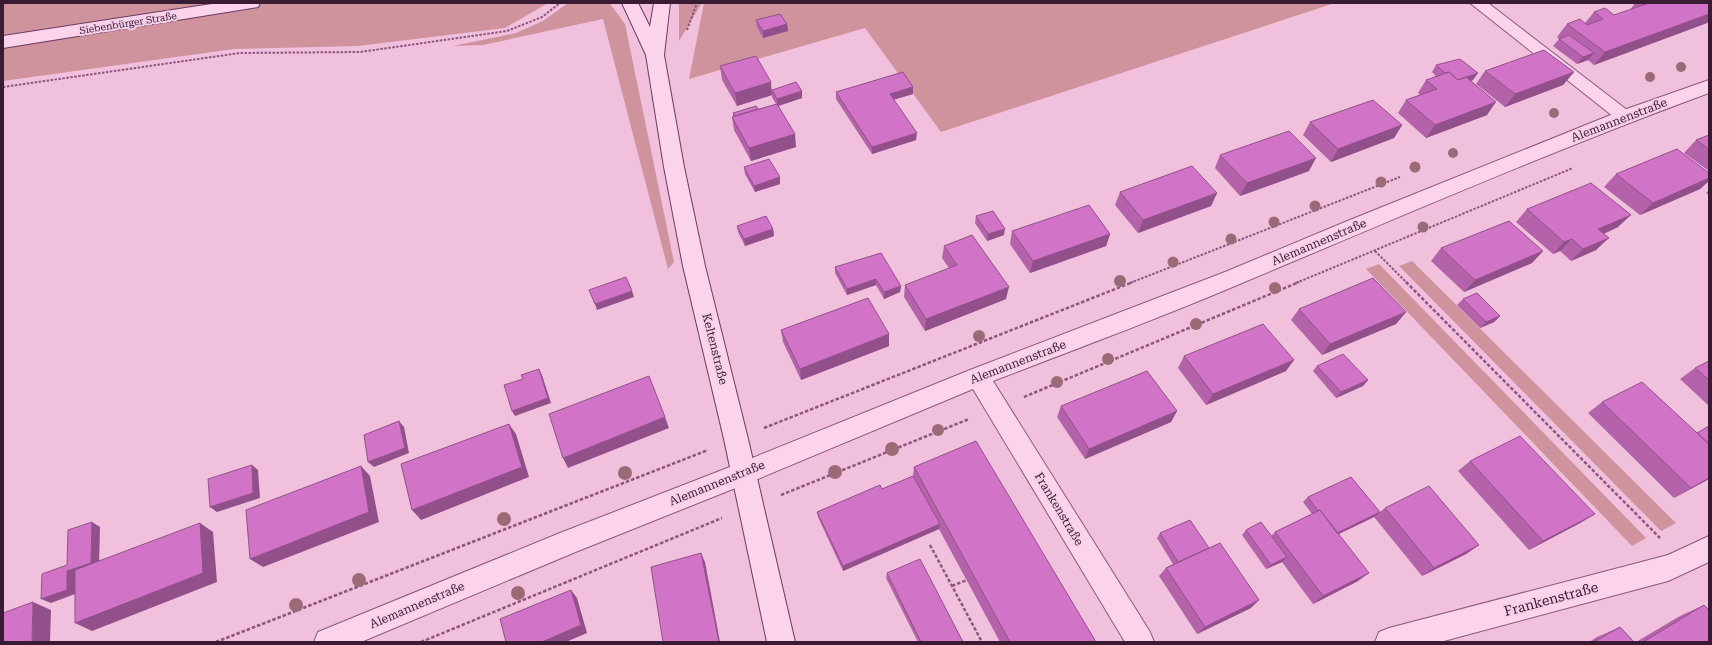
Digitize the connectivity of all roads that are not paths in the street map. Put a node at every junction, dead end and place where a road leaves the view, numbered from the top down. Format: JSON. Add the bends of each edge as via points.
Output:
{"nodes":[{"id":1,"x":252,"y":3,"type":"edge"},
{"id":2,"x":662,"y":3,"type":"edge"},
{"id":3,"x":1478,"y":3,"type":"edge"},
{"id":4,"x":629,"y":4,"type":"edge"},
{"id":5,"x":3,"y":42,"type":"edge"},
{"id":6,"x":655,"y":55,"type":"junction"},
{"id":7,"x":1709,"y":86,"type":"edge"},
{"id":8,"x":1625,"y":116,"type":"junction"},
{"id":9,"x":978,"y":377,"type":"junction"},
{"id":10,"x":744,"y":473,"type":"junction"},
{"id":11,"x":1698,"y":554,"type":"edge"},
{"id":12,"x":328,"y":642,"type":"edge"},
{"id":13,"x":781,"y":642,"type":"edge"},
{"id":14,"x":1140,"y":642,"type":"edge"},
{"id":15,"x":1389,"y":642,"type":"edge"}],
"edges":[{"from":1,"to":5,"type":"street","name":"Siebenbürger Straße"},
{"from":2,"to":6,"type":"street","name":"Keltenstraße"},
{"from":3,"to":8,"type":"lane"},
{"from":4,"to":6,"type":"street","name":"Keltenstraße"},
{"from":6,"to":10,"type":"street","name":"Keltenstraße","via":[[694,266]]},
{"from":7,"to":8,"type":"street","name":"Alemannenstraße"},
{"from":8,"to":9,"type":"street","name":"Alemannenstraße","via":[[1233,278]]},
{"from":9,"to":10,"type":"street","name":"Alemannenstraße"},
{"from":9,"to":14,"type":"street","name":"Frankenstraße"},
{"from":10,"to":12,"type":"street","name":"Alemannenstraße"},
{"from":10,"to":13,"type":"street","name":"Keltenstraße"},
{"from":11,"to":15,"type":"street","name":"Frankenstraße","via":[[1668,568]]}]}
